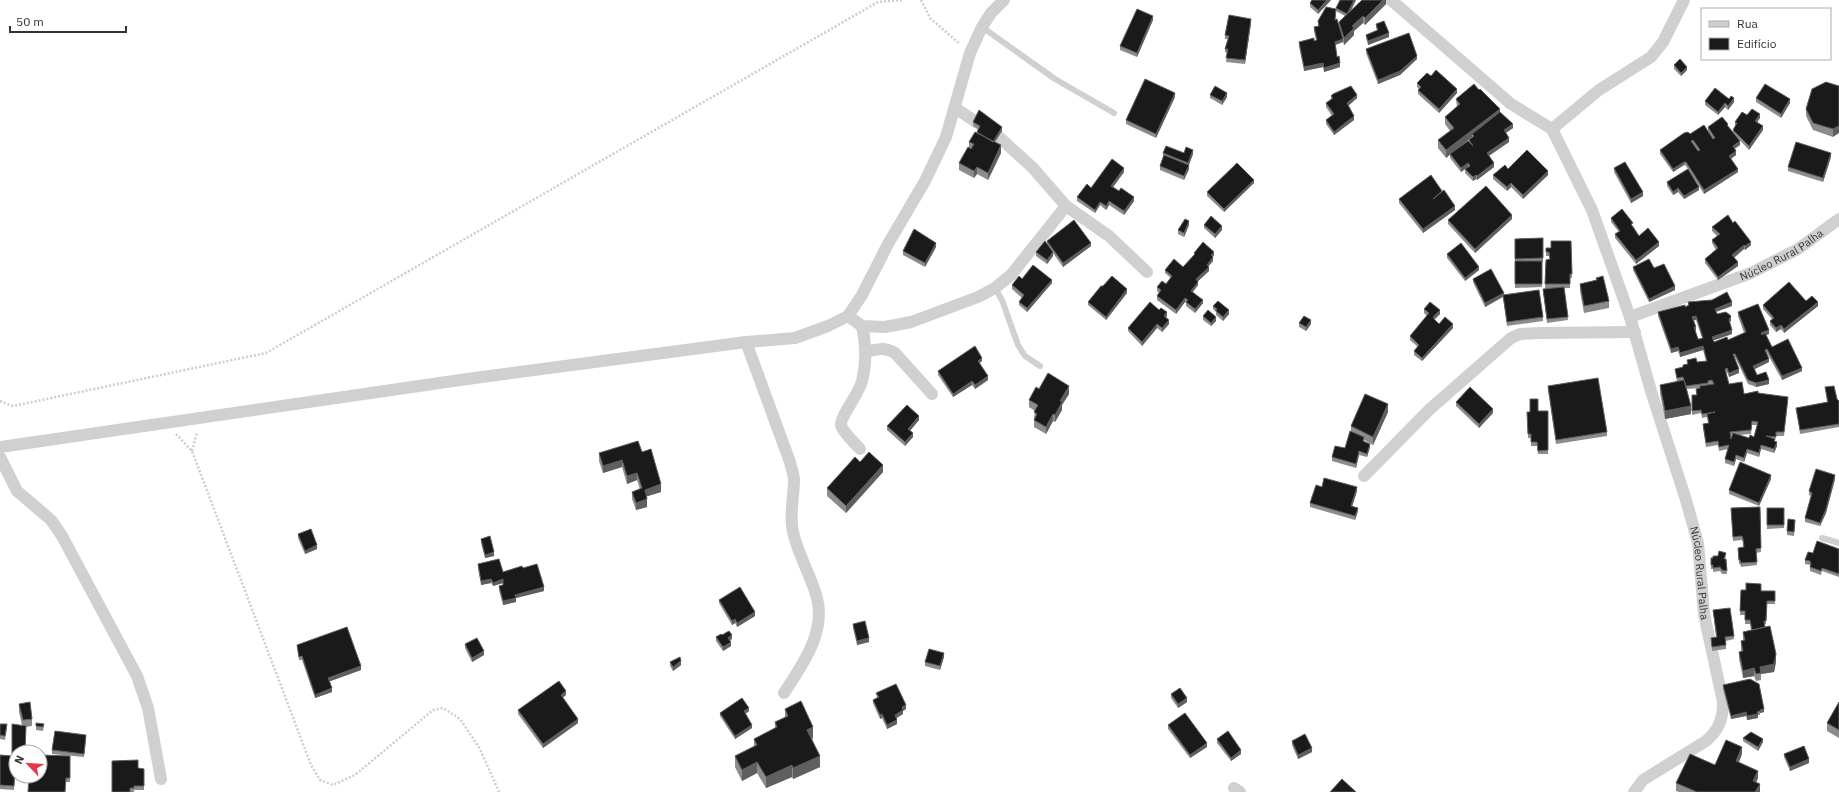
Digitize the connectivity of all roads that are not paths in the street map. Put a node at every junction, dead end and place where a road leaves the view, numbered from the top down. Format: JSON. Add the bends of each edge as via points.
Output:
{"nodes":[{"id":1,"x":1004,"y":0,"type":"edge"},
{"id":2,"x":1391,"y":0,"type":"edge"},
{"id":3,"x":1684,"y":0,"type":"edge"},
{"id":4,"x":982,"y":27,"type":"junction"},
{"id":5,"x":955,"y":108,"type":"junction"},
{"id":6,"x":1114,"y":113,"type":"dead end"},
{"id":7,"x":1552,"y":129,"type":"junction"},
{"id":8,"x":1066,"y":206,"type":"junction"},
{"id":9,"x":1839,"y":219,"type":"edge"},
{"id":10,"x":1147,"y":272,"type":"dead end"},
{"id":11,"x":995,"y":288,"type":"junction"},
{"id":12,"x":848,"y":316,"type":"junction"},
{"id":13,"x":1630,"y":318,"type":"junction"},
{"id":14,"x":862,"y":326,"type":"junction"},
{"id":15,"x":1635,"y":332,"type":"junction"},
{"id":16,"x":746,"y":342,"type":"junction"},
{"id":17,"x":866,"y":352,"type":"junction"},
{"id":18,"x":1040,"y":366,"type":"dead end"},
{"id":19,"x":932,"y":394,"type":"dead end"},
{"id":20,"x":0,"y":447,"type":"edge"},
{"id":21,"x":860,"y":449,"type":"dead end"},
{"id":22,"x":0,"y":457,"type":"edge"},
{"id":23,"x":1364,"y":476,"type":"dead end"},
{"id":24,"x":1822,"y":538,"type":"dead end"},
{"id":25,"x":1839,"y":543,"type":"edge"},
{"id":26,"x":784,"y":693,"type":"dead end"},
{"id":27,"x":161,"y":779,"type":"dead end"},
{"id":28,"x":1634,"y":792,"type":"edge"}],
"edges":[{"from":1,"to":4,"type":"street"},
{"from":2,"to":7,"type":"street","via":[[1511,104]]},
{"from":3,"to":7,"type":"street","via":[[1663,42],[1651,57],[1599,90]]},
{"from":4,"to":5,"type":"street","via":[[970,53]]},
{"from":4,"to":6,"type":"lane","via":[[1055,79]]},
{"from":5,"to":8,"type":"street","via":[[1000,137],[1033,168]]},
{"from":5,"to":12,"type":"street","via":[[946,137],[925,181]]},
{"from":7,"to":13,"type":"street","name":"Núcleo Rural Palha","via":[[1592,210]]},
{"from":8,"to":10,"type":"street","via":[[1109,236]]},
{"from":8,"to":11,"type":"street","via":[[1011,275]]},
{"from":9,"to":13,"type":"street","name":"Núcleo Rural Palha","via":[[1798,249],[1751,273]]},
{"from":11,"to":14,"type":"street","via":[[911,322],[885,327]]},
{"from":11,"to":18,"type":"lane","via":[[1002,300],[1018,345],[1025,356]]},
{"from":12,"to":14,"type":"street"},
{"from":12,"to":16,"type":"street","via":[[794,338]]},
{"from":13,"to":15,"type":"street","name":"Núcleo Rural Palha"},
{"from":14,"to":17,"type":"street"},
{"from":15,"to":23,"type":"street","via":[[1540,333],[1520,334],[1511,338],[1430,409]]},
{"from":15,"to":28,"type":"street","name":"Núcleo Rural Palha","via":[[1698,543],[1704,614],[1723,702],[1723,716],[1714,735],[1643,780]]},
{"from":16,"to":20,"type":"street"},
{"from":16,"to":26,"type":"street","via":[[790,462],[794,479],[792,531],[817,597],[820,614],[815,638]]},
{"from":17,"to":19,"type":"street","via":[[888,349],[895,353]]},
{"from":17,"to":21,"type":"street","via":[[862,382],[841,424]]},
{"from":22,"to":27,"type":"street","via":[[17,491],[50,520],[62,536],[137,676],[148,708]]},
{"from":24,"to":25,"type":"lane"}]}
